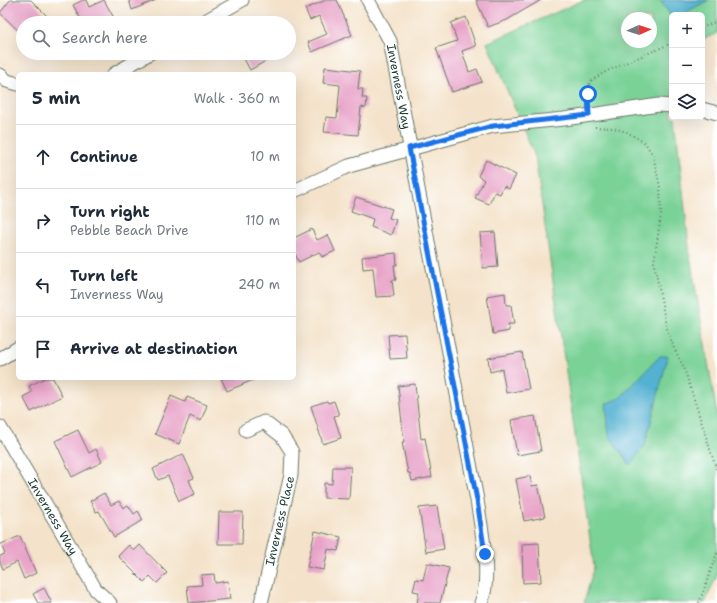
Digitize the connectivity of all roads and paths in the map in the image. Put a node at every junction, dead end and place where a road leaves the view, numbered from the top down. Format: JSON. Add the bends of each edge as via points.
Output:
{"nodes":[{"id":1,"x":242,"y":0,"type":"edge"},
{"id":2,"x":368,"y":0,"type":"edge"},
{"id":3,"x":214,"y":16,"type":"edge"},
{"id":4,"x":717,"y":21,"type":"edge"},
{"id":5,"x":705,"y":27,"type":"edge"},
{"id":6,"x":669,"y":44,"type":"edge"},
{"id":7,"x":138,"y":60,"type":"edge"},
{"id":8,"x":117,"y":72,"type":"edge"},
{"id":9,"x":0,"y":75,"type":"edge"},
{"id":10,"x":16,"y":83,"type":"edge"},
{"id":11,"x":669,"y":106,"type":"edge"},
{"id":12,"x":705,"y":110,"type":"edge"},
{"id":13,"x":717,"y":113,"type":"edge"},
{"id":14,"x":589,"y":115,"type":"junction"},
{"id":15,"x":409,"y":148,"type":"junction"},
{"id":16,"x":296,"y":190,"type":"edge"},
{"id":17,"x":16,"y":349,"type":"edge"},
{"id":18,"x":0,"y":359,"type":"edge"},
{"id":19,"x":0,"y":426,"type":"edge"},
{"id":20,"x":246,"y":430,"type":"dead end"},
{"id":21,"x":717,"y":471,"type":"edge"},
{"id":22,"x":717,"y":553,"type":"edge"},
{"id":23,"x":110,"y":603,"type":"edge"},
{"id":24,"x":261,"y":603,"type":"edge"},
{"id":25,"x":481,"y":603,"type":"edge"},
{"id":26,"x":699,"y":603,"type":"edge"}],
"edges":[{"from":1,"to":3,"type":"street"},
{"from":2,"to":15,"type":"street","name":"Inverness Way","via":[[390,41]]},
{"from":4,"to":5,"type":"path"},
{"from":6,"to":14,"type":"path","via":[[592,80],[588,86]]},
{"from":7,"to":8,"type":"street"},
{"from":9,"to":10,"type":"street","via":[[7,81]]},
{"from":11,"to":14,"type":"street","via":[[658,105]]},
{"from":12,"to":13,"type":"street"},
{"from":14,"to":15,"type":"street","via":[[493,126]]},
{"from":14,"to":21,"type":"path","via":[[590,124],[596,128],[613,128],[627,132],[645,143],[653,155],[660,188],[661,215],[654,262],[666,326],[684,368]]},
{"from":15,"to":16,"type":"street","via":[[349,166]]},
{"from":15,"to":25,"type":"street","name":"Inverness Way","via":[[477,500],[485,554],[485,594]]},
{"from":17,"to":18,"type":"street"},
{"from":19,"to":23,"type":"street","name":"Inverness Way","via":[[96,590]]},
{"from":20,"to":24,"type":"street","name":"Inverness Place","via":[[264,422],[282,436],[292,452],[291,475]]},
{"from":22,"to":26,"type":"path"}]}
